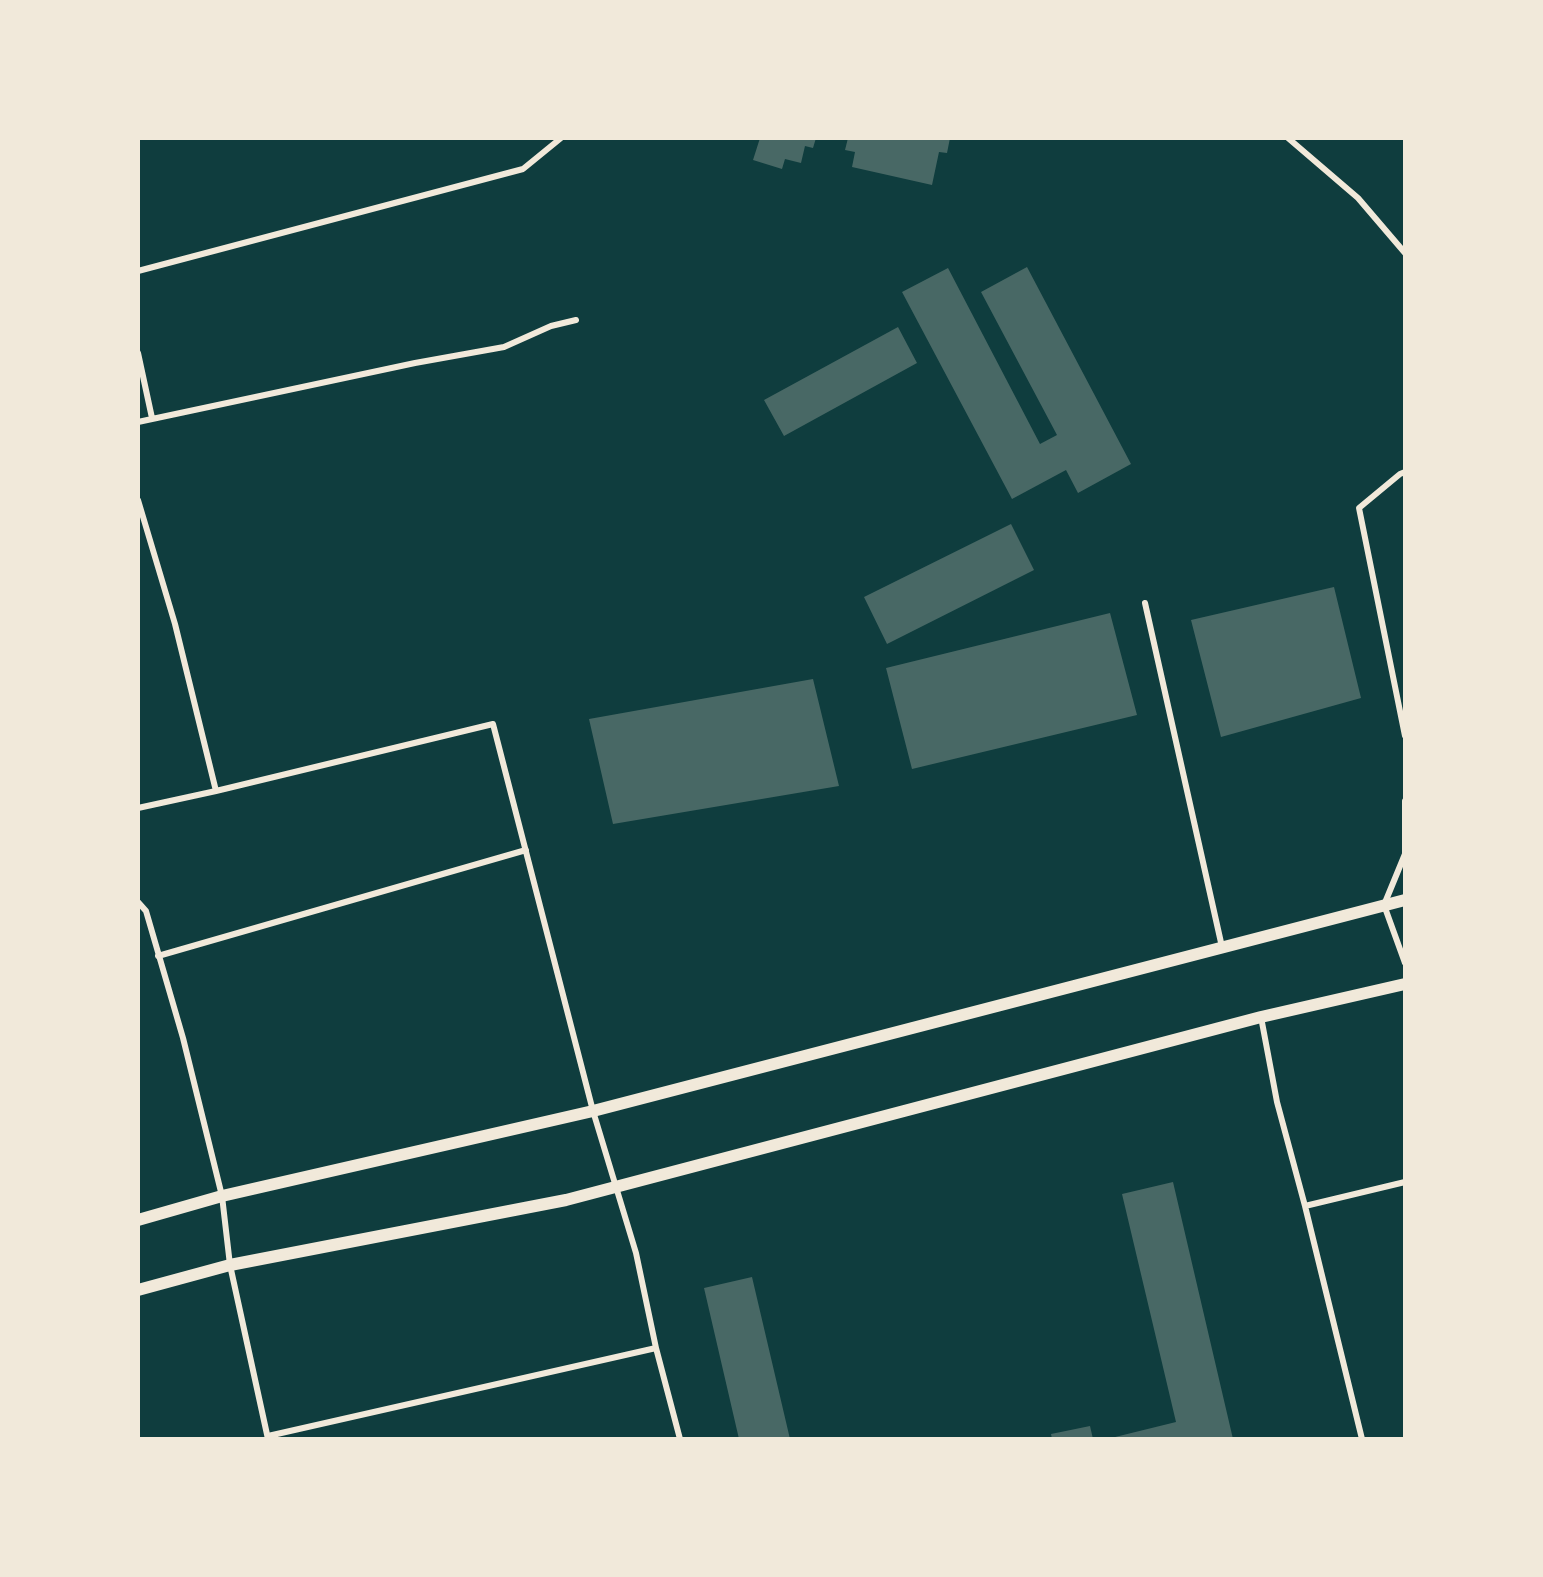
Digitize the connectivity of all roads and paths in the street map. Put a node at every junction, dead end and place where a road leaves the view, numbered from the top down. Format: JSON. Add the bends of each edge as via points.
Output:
{"nodes":[{"id":1,"x":561,"y":138,"type":"edge"},
{"id":2,"x":1288,"y":138,"type":"edge"},
{"id":3,"x":1405,"y":253,"type":"edge"},
{"id":4,"x":138,"y":270,"type":"edge"},
{"id":5,"x":576,"y":320,"type":"dead end"},
{"id":6,"x":138,"y":353,"type":"edge"},
{"id":7,"x":152,"y":418,"type":"junction"},
{"id":8,"x":138,"y":422,"type":"edge"},
{"id":9,"x":1405,"y":472,"type":"edge"},
{"id":10,"x":138,"y":500,"type":"edge"},
{"id":11,"x":1145,"y":603,"type":"dead end"},
{"id":12,"x":1405,"y":736,"type":"edge"},
{"id":13,"x":216,"y":791,"type":"junction"},
{"id":14,"x":1405,"y":801,"type":"edge"},
{"id":15,"x":138,"y":808,"type":"edge"},
{"id":16,"x":526,"y":850,"type":"junction"},
{"id":17,"x":1405,"y":900,"type":"edge"},
{"id":18,"x":138,"y":902,"type":"edge"},
{"id":19,"x":1384,"y":905,"type":"junction"},
{"id":20,"x":1222,"y":947,"type":"junction"},
{"id":21,"x":158,"y":956,"type":"junction"},
{"id":22,"x":1405,"y":963,"type":"edge"},
{"id":23,"x":1405,"y":984,"type":"edge"},
{"id":24,"x":1261,"y":1017,"type":"junction"},
{"id":25,"x":593,"y":1111,"type":"junction"},
{"id":26,"x":1405,"y":1182,"type":"edge"},
{"id":27,"x":616,"y":1187,"type":"junction"},
{"id":28,"x":222,"y":1196,"type":"junction"},
{"id":29,"x":1305,"y":1206,"type":"junction"},
{"id":30,"x":138,"y":1220,"type":"edge"},
{"id":31,"x":230,"y":1265,"type":"junction"},
{"id":32,"x":138,"y":1290,"type":"edge"},
{"id":33,"x":656,"y":1348,"type":"junction"},
{"id":34,"x":268,"y":1437,"type":"edge"},
{"id":35,"x":680,"y":1439,"type":"edge"},
{"id":36,"x":1362,"y":1439,"type":"edge"}],
"edges":[{"from":1,"to":4,"type":"street","via":[[523,169]]},
{"from":2,"to":3,"type":"street","via":[[1358,198]]},
{"from":5,"to":7,"type":"street","via":[[551,326],[504,347]]},
{"from":6,"to":7,"type":"street"},
{"from":7,"to":8,"type":"street"},
{"from":9,"to":12,"type":"street","via":[[1359,508]]},
{"from":10,"to":13,"type":"street","via":[[175,624]]},
{"from":11,"to":20,"type":"street"},
{"from":13,"to":15,"type":"street"},
{"from":13,"to":16,"type":"street","via":[[493,724]]},
{"from":14,"to":19,"type":"street","via":[[1404,854]]},
{"from":16,"to":21,"type":"street"},
{"from":16,"to":25,"type":"street"},
{"from":17,"to":19,"type":"main road"},
{"from":18,"to":21,"type":"street","via":[[146,911]]},
{"from":19,"to":20,"type":"main road"},
{"from":19,"to":22,"type":"street"},
{"from":20,"to":25,"type":"main road"},
{"from":21,"to":28,"type":"street","via":[[183,1038]]},
{"from":23,"to":24,"type":"main road"},
{"from":24,"to":27,"type":"main road"},
{"from":24,"to":29,"type":"street","via":[[1277,1102]]},
{"from":25,"to":27,"type":"street"},
{"from":25,"to":28,"type":"main road"},
{"from":26,"to":29,"type":"street"},
{"from":27,"to":31,"type":"main road"},
{"from":27,"to":33,"type":"street","via":[[636,1253]]},
{"from":28,"to":30,"type":"main road"},
{"from":28,"to":31,"type":"street"},
{"from":29,"to":36,"type":"street"},
{"from":31,"to":32,"type":"main road"},
{"from":31,"to":34,"type":"street"},
{"from":33,"to":34,"type":"street"},
{"from":33,"to":35,"type":"street"}]}
